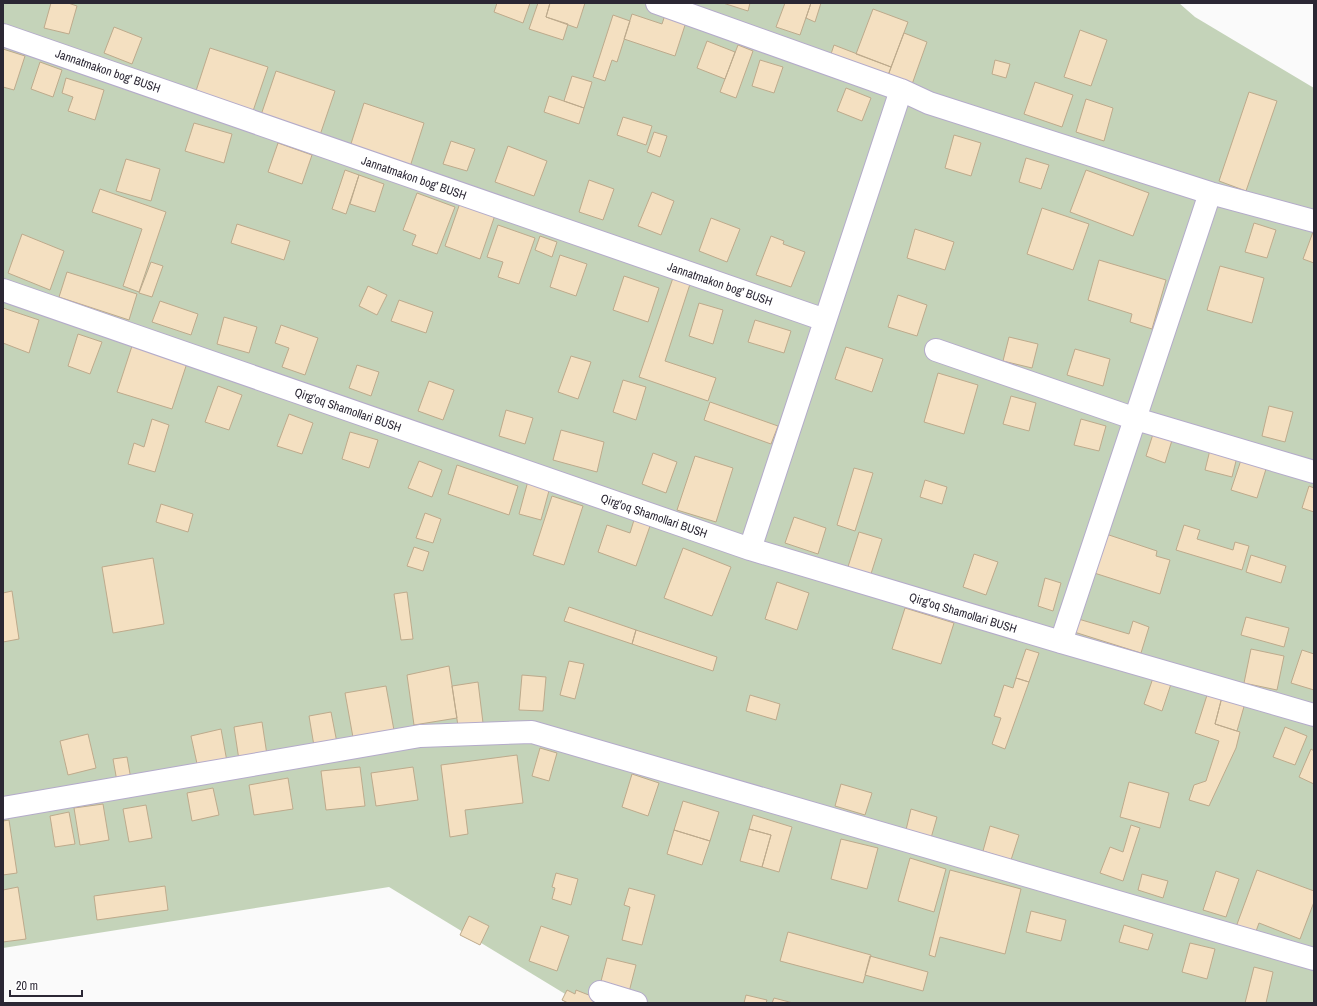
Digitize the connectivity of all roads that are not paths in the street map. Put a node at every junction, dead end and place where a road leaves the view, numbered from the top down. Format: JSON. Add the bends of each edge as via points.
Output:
{"nodes":[{"id":1,"x":656,"y":3,"type":"edge"},
{"id":2,"x":3,"y":35,"type":"edge"},
{"id":3,"x":901,"y":90,"type":"junction"},
{"id":4,"x":1210,"y":193,"type":"junction"},
{"id":5,"x":1314,"y":221,"type":"edge"},
{"id":6,"x":3,"y":290,"type":"edge"},
{"id":7,"x":825,"y":320,"type":"junction"},
{"id":8,"x":936,"y":350,"type":"dead end"},
{"id":9,"x":1136,"y":419,"type":"junction"},
{"id":10,"x":1314,"y":472,"type":"edge"},
{"id":11,"x":750,"y":549,"type":"junction"},
{"id":12,"x":1061,"y":642,"type":"junction"},
{"id":13,"x":1314,"y":715,"type":"edge"},
{"id":14,"x":3,"y":808,"type":"edge"},
{"id":15,"x":1314,"y":959,"type":"edge"},
{"id":16,"x":600,"y":992,"type":"dead end"},
{"id":17,"x":636,"y":1003,"type":"edge"}],
"edges":[{"from":1,"to":3,"type":"street"},
{"from":2,"to":7,"type":"street","name":"Jannatmakon bog' BUSH"},
{"from":3,"to":4,"type":"street","via":[[929,103]]},
{"from":3,"to":7,"type":"street"},
{"from":4,"to":5,"type":"street"},
{"from":4,"to":9,"type":"street"},
{"from":6,"to":11,"type":"street","name":"Qirg'oq Shamollari BUSH"},
{"from":7,"to":11,"type":"street"},
{"from":8,"to":9,"type":"street"},
{"from":9,"to":10,"type":"street"},
{"from":9,"to":12,"type":"street"},
{"from":11,"to":12,"type":"street","name":"Qirg'oq Shamollari BUSH"},
{"from":12,"to":13,"type":"street","name":"Qirg'oq Shamollari BUSH"},
{"from":14,"to":15,"type":"street","via":[[420,736],[532,732]]},
{"from":16,"to":17,"type":"street"}]}
